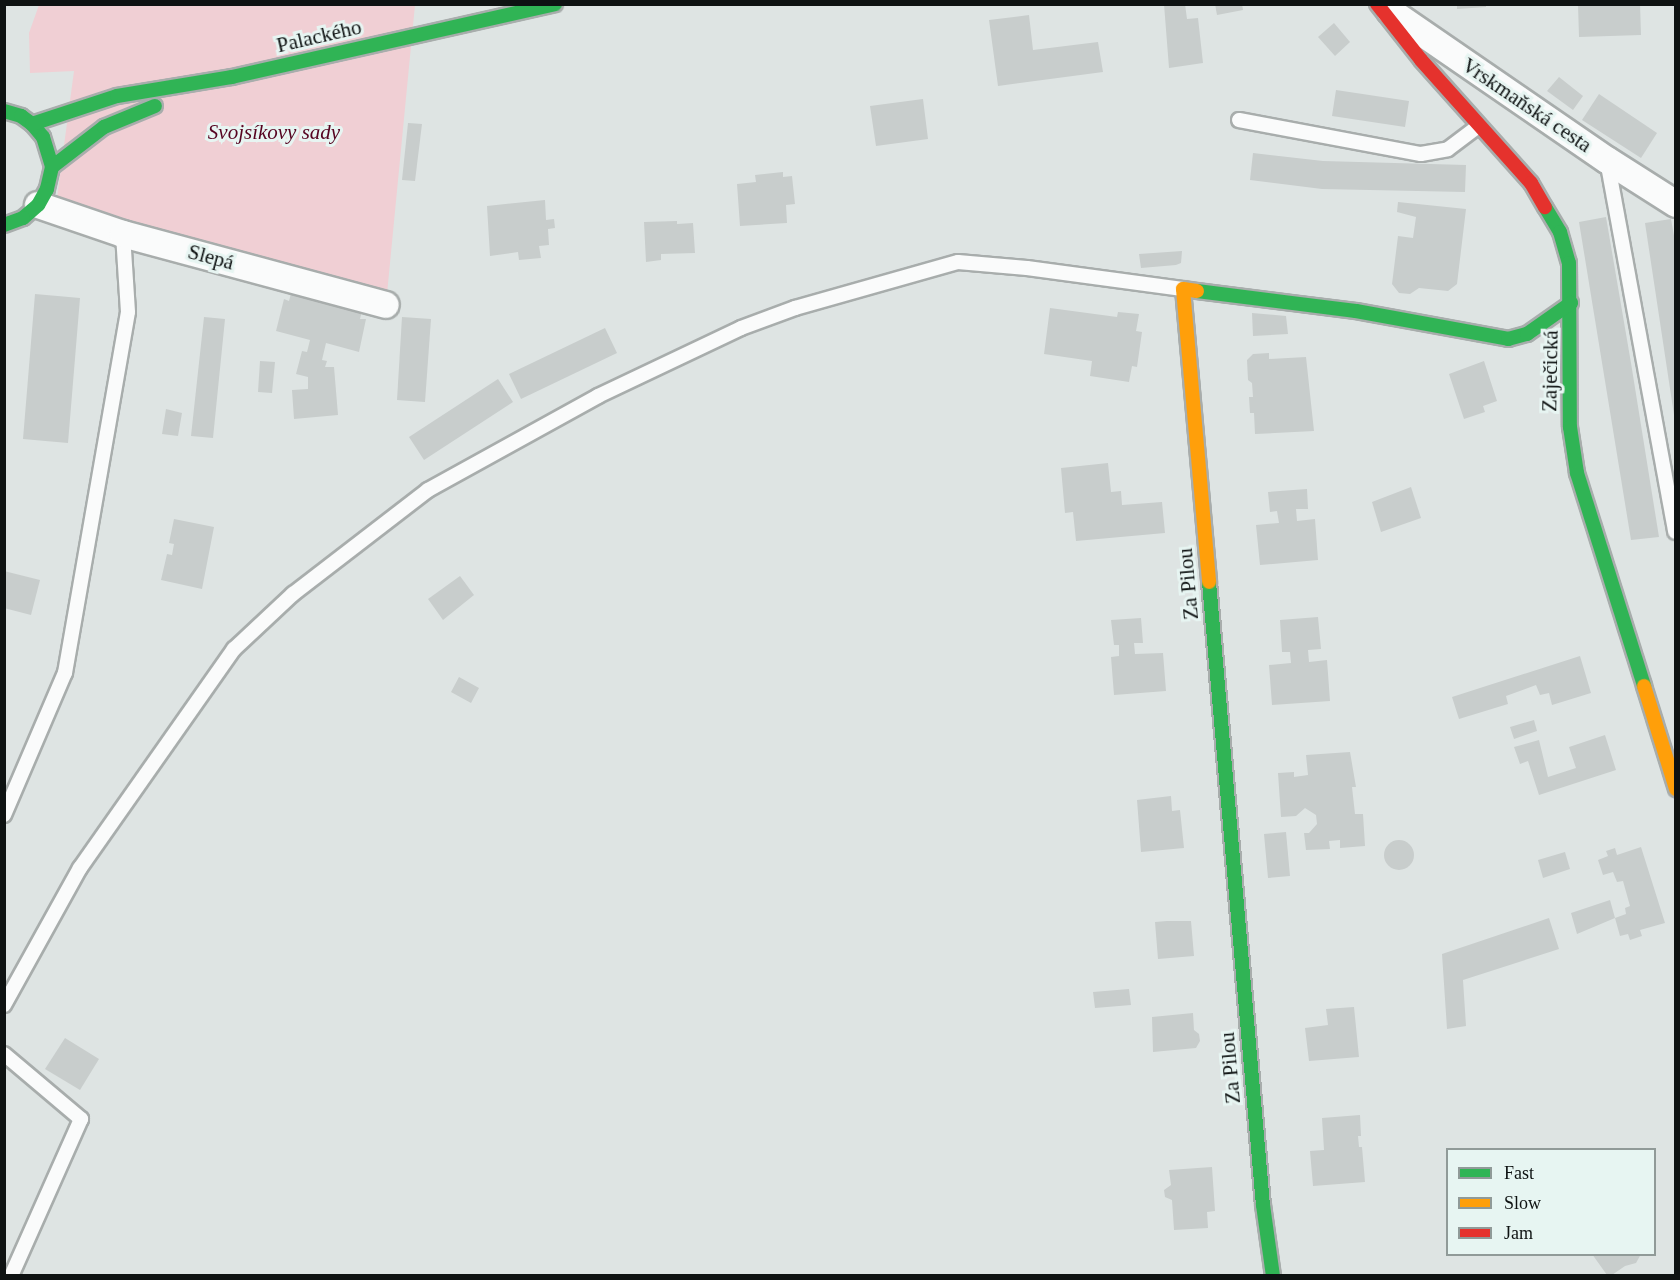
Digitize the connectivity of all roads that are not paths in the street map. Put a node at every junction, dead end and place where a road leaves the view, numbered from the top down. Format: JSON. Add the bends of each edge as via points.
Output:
{"nodes":[{"id":1,"x":555,"y":4,"type":"edge"},
{"id":2,"x":1379,"y":4,"type":"edge"},
{"id":3,"x":232,"y":77,"type":"junction"},
{"id":4,"x":6,"y":108,"type":"edge"},
{"id":5,"x":1239,"y":120,"type":"dead end"},
{"id":6,"x":32,"y":124,"type":"junction"},
{"id":7,"x":1479,"y":126,"type":"junction"},
{"id":8,"x":1607,"y":160,"type":"junction"},
{"id":9,"x":52,"y":167,"type":"junction"},
{"id":10,"x":1676,"y":204,"type":"edge"},
{"id":11,"x":38,"y":205,"type":"junction"},
{"id":12,"x":4,"y":225,"type":"edge"},
{"id":13,"x":123,"y":234,"type":"junction"},
{"id":14,"x":1183,"y":289,"type":"junction"},
{"id":15,"x":1571,"y":303,"type":"junction"},
{"id":16,"x":386,"y":305,"type":"dead end"},
{"id":17,"x":1674,"y":532,"type":"edge"},
{"id":18,"x":1676,"y":789,"type":"edge"},
{"id":19,"x":4,"y":815,"type":"edge"},
{"id":20,"x":4,"y":1005,"type":"edge"},
{"id":21,"x":4,"y":1054,"type":"edge"},
{"id":22,"x":11,"y":1275,"type":"edge"},
{"id":23,"x":1273,"y":1275,"type":"edge"}],
"edges":[{"from":1,"to":3,"type":"street","name":"Palackého"},
{"from":2,"to":7,"type":"street","name":"Zaječická","via":[[1421,60]]},
{"from":2,"to":8,"type":"street","name":"Vrskmaňská cesta"},
{"from":3,"to":6,"type":"street","name":"Palackého","via":[[117,96]]},
{"from":3,"to":9,"type":"street","name":"Palackého","via":[[111,123]]},
{"from":4,"to":6,"type":"street"},
{"from":5,"to":7,"type":"lane","via":[[1421,154],[1448,149]]},
{"from":6,"to":9,"type":"street","via":[[43,137]]},
{"from":7,"to":15,"type":"street","name":"Zaječická","via":[[1531,183],[1560,232],[1569,263]]},
{"from":8,"to":10,"type":"street","name":"Vrskmaňská cesta"},
{"from":8,"to":17,"type":"lane"},
{"from":9,"to":11,"type":"street","via":[[48,189]]},
{"from":11,"to":12,"type":"street","via":[[23,218]]},
{"from":11,"to":13,"type":"street","name":"Slepá"},
{"from":13,"to":16,"type":"street","name":"Slepá"},
{"from":13,"to":19,"type":"lane","via":[[128,312],[65,674]]},
{"from":14,"to":15,"type":"street","via":[[1356,311],[1508,339],[1527,334]]},
{"from":14,"to":20,"type":"lane","via":[[958,262],[795,308],[741,328],[598,396],[428,490],[293,594],[234,649],[80,868]]},
{"from":14,"to":23,"type":"street","name":"Za Pilou","via":[[1263,1205]]},
{"from":15,"to":18,"type":"street","name":"Zaječická","via":[[1570,427],[1577,473]]},
{"from":21,"to":22,"type":"lane","via":[[81,1119]]}]}
